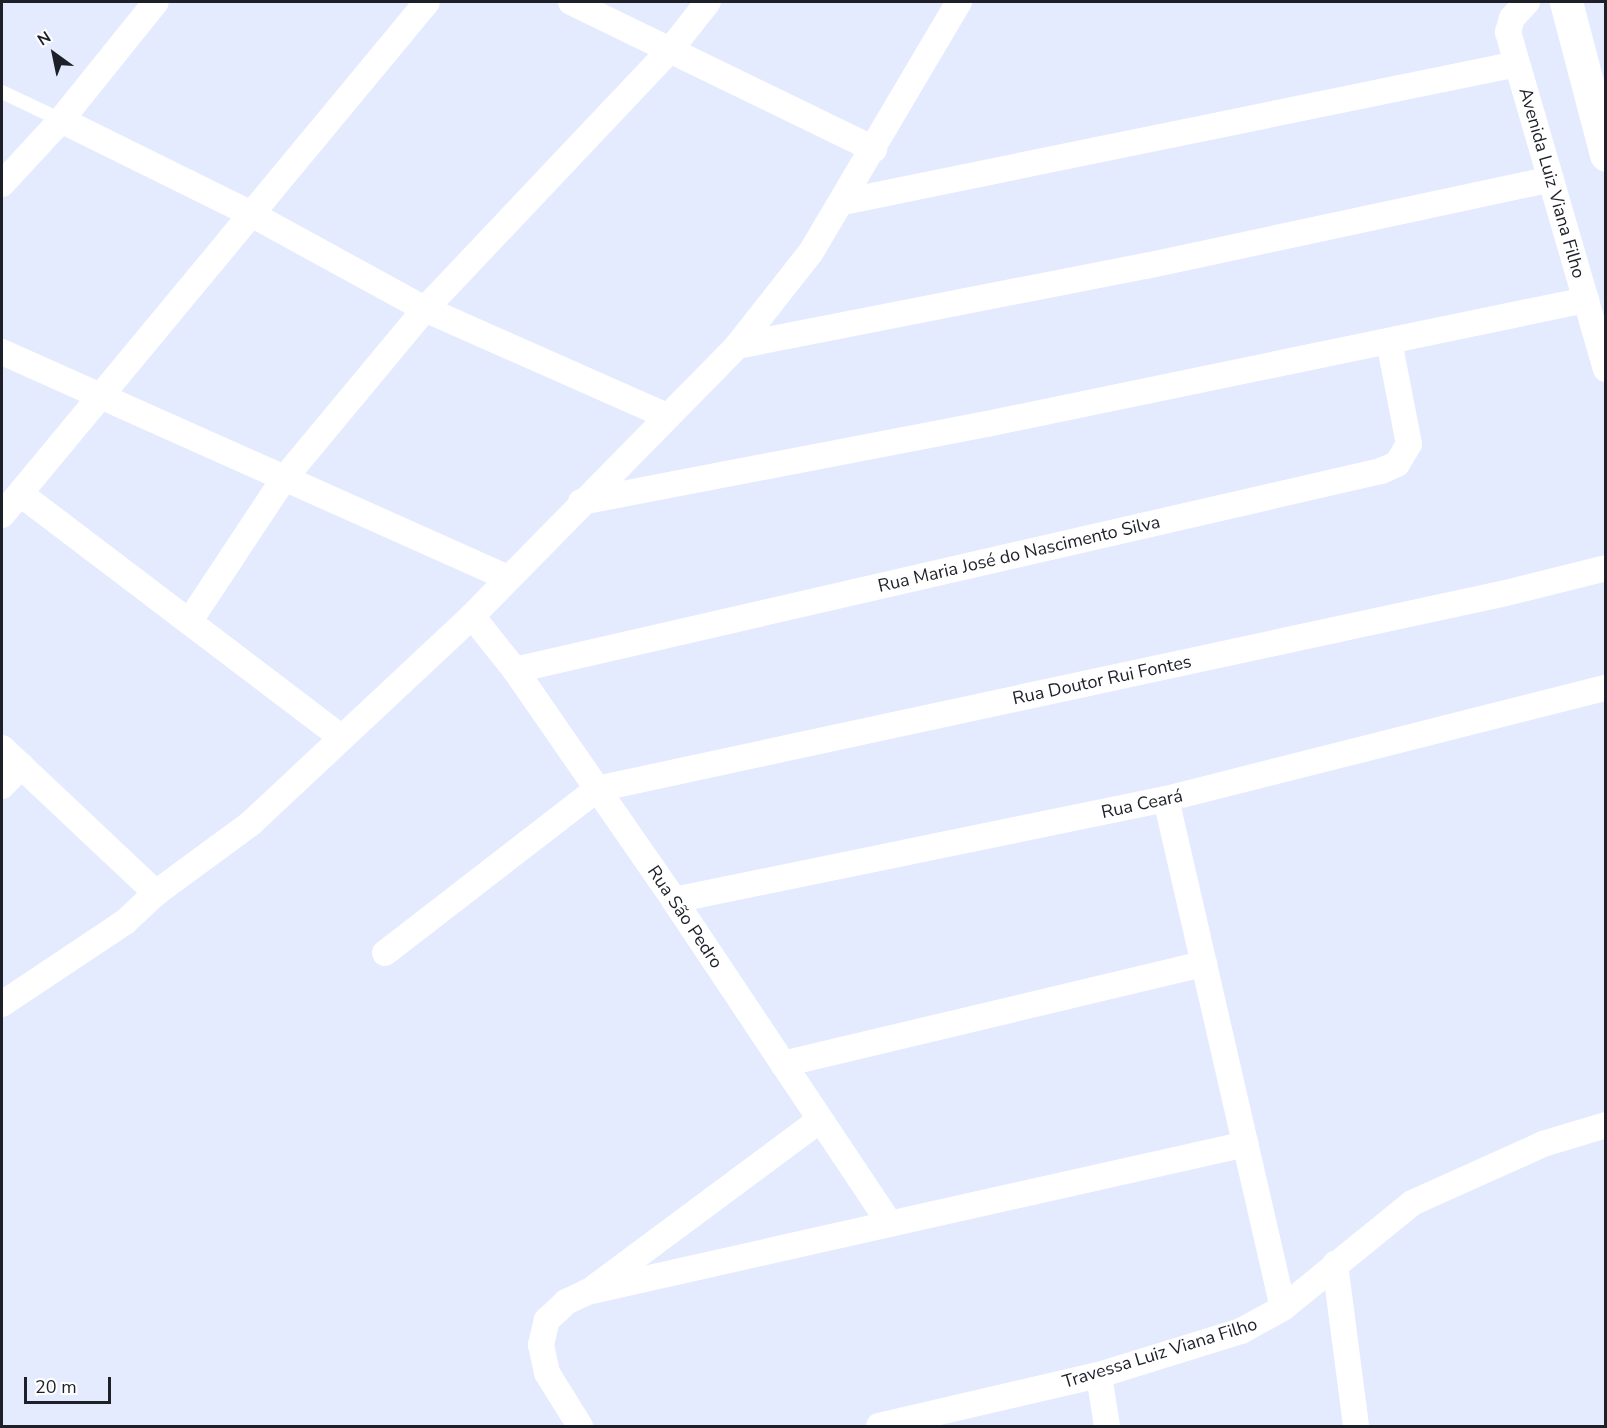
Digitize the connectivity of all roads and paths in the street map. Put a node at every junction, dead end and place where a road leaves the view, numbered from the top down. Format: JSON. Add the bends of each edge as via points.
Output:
{"nodes":[{"id":1,"x":156,"y":2,"type":"edge"},
{"id":2,"x":427,"y":2,"type":"edge"},
{"id":3,"x":571,"y":2,"type":"edge"},
{"id":4,"x":708,"y":2,"type":"edge"},
{"id":5,"x":959,"y":2,"type":"edge"},
{"id":6,"x":1527,"y":2,"type":"edge"},
{"id":7,"x":1566,"y":2,"type":"edge"},
{"id":8,"x":670,"y":50,"type":"junction"},
{"id":9,"x":1517,"y":64,"type":"junction"},
{"id":10,"x":2,"y":92,"type":"edge"},
{"id":11,"x":61,"y":120,"type":"junction"},
{"id":12,"x":874,"y":149,"type":"junction"},
{"id":13,"x":1605,"y":155,"type":"edge"},
{"id":14,"x":1551,"y":179,"type":"junction"},
{"id":15,"x":2,"y":184,"type":"edge"},
{"id":16,"x":843,"y":202,"type":"junction"},
{"id":17,"x":253,"y":215,"type":"junction"},
{"id":18,"x":1586,"y":300,"type":"junction"},
{"id":19,"x":425,"y":309,"type":"junction"},
{"id":20,"x":1389,"y":341,"type":"junction"},
{"id":21,"x":737,"y":346,"type":"junction"},
{"id":22,"x":2,"y":352,"type":"edge"},
{"id":23,"x":1605,"y":369,"type":"edge"},
{"id":24,"x":101,"y":397,"type":"junction"},
{"id":25,"x":666,"y":416,"type":"junction"},
{"id":26,"x":283,"y":480,"type":"junction"},
{"id":27,"x":22,"y":495,"type":"junction"},
{"id":28,"x":581,"y":502,"type":"junction"},
{"id":29,"x":2,"y":516,"type":"edge"},
{"id":30,"x":1605,"y":568,"type":"edge"},
{"id":31,"x":508,"y":578,"type":"junction"},
{"id":32,"x":472,"y":616,"type":"junction"},
{"id":33,"x":189,"y":621,"type":"junction"},
{"id":34,"x":515,"y":670,"type":"junction"},
{"id":35,"x":1605,"y":688,"type":"edge"},
{"id":36,"x":340,"y":736,"type":"junction"},
{"id":37,"x":2,"y":748,"type":"edge"},
{"id":38,"x":21,"y":766,"type":"junction"},
{"id":39,"x":2,"y":786,"type":"edge"},
{"id":40,"x":597,"y":789,"type":"junction"},
{"id":41,"x":1166,"y":799,"type":"junction"},
{"id":42,"x":156,"y":893,"type":"junction"},
{"id":43,"x":674,"y":900,"type":"junction"},
{"id":44,"x":385,"y":953,"type":"dead end"},
{"id":45,"x":1204,"y":964,"type":"junction"},
{"id":46,"x":2,"y":1004,"type":"edge"},
{"id":47,"x":783,"y":1064,"type":"junction"},
{"id":48,"x":820,"y":1120,"type":"junction"},
{"id":49,"x":1605,"y":1125,"type":"edge"},
{"id":50,"x":1246,"y":1144,"type":"junction"},
{"id":51,"x":890,"y":1224,"type":"junction"},
{"id":52,"x":1335,"y":1264,"type":"junction"},
{"id":53,"x":587,"y":1292,"type":"junction"},
{"id":54,"x":1283,"y":1308,"type":"junction"},
{"id":55,"x":1100,"y":1375,"type":"junction"},
{"id":56,"x":580,"y":1426,"type":"edge"},
{"id":57,"x":879,"y":1426,"type":"edge"},
{"id":58,"x":1107,"y":1426,"type":"edge"},
{"id":59,"x":1356,"y":1426,"type":"edge"}],
"edges":[{"from":1,"to":11,"type":"street"},
{"from":2,"to":17,"type":"street"},
{"from":3,"to":8,"type":"street"},
{"from":4,"to":8,"type":"street"},
{"from":5,"to":12,"type":"street"},
{"from":6,"to":9,"type":"street","name":"Avenida Luiz Viana Filho","via":[[1512,18],[1508,32]]},
{"from":7,"to":13,"type":"highway"},
{"from":8,"to":12,"type":"street"},
{"from":8,"to":19,"type":"street"},
{"from":9,"to":14,"type":"street","name":"Avenida Luiz Viana Filho"},
{"from":9,"to":16,"type":"street"},
{"from":10,"to":11,"type":"lane"},
{"from":11,"to":15,"type":"street"},
{"from":11,"to":17,"type":"street"},
{"from":12,"to":16,"type":"street"},
{"from":14,"to":18,"type":"street","name":"Avenida Luiz Viana Filho"},
{"from":14,"to":21,"type":"street","via":[[1146,266]]},
{"from":16,"to":21,"type":"street","via":[[811,252]]},
{"from":17,"to":19,"type":"street"},
{"from":17,"to":24,"type":"street"},
{"from":18,"to":20,"type":"street"},
{"from":18,"to":23,"type":"street","name":"Avenida Luiz Viana Filho"},
{"from":19,"to":25,"type":"street"},
{"from":19,"to":26,"type":"street"},
{"from":20,"to":28,"type":"street"},
{"from":20,"to":34,"type":"street","name":"Rua Maria José do Nascimento Silva","via":[[1409,444],[1397,464],[1382,471]]},
{"from":21,"to":25,"type":"street"},
{"from":22,"to":24,"type":"street"},
{"from":24,"to":26,"type":"street"},
{"from":24,"to":27,"type":"street"},
{"from":25,"to":28,"type":"street"},
{"from":26,"to":31,"type":"street"},
{"from":26,"to":33,"type":"street"},
{"from":27,"to":29,"type":"street"},
{"from":27,"to":33,"type":"street"},
{"from":28,"to":31,"type":"street"},
{"from":30,"to":40,"type":"street","name":"Rua Doutor Rui Fontes","via":[[1506,593]]},
{"from":31,"to":32,"type":"street"},
{"from":32,"to":34,"type":"street","name":"Rua São Pedro"},
{"from":32,"to":36,"type":"street"},
{"from":33,"to":36,"type":"street"},
{"from":34,"to":40,"type":"street","name":"Rua São Pedro"},
{"from":35,"to":41,"type":"street","name":"Rua Ceará"},
{"from":36,"to":42,"type":"street","via":[[250,824]]},
{"from":37,"to":38,"type":"street"},
{"from":38,"to":39,"type":"street"},
{"from":38,"to":42,"type":"street"},
{"from":40,"to":43,"type":"street","name":"Rua São Pedro"},
{"from":40,"to":44,"type":"street"},
{"from":41,"to":43,"type":"street","name":"Rua Ceará"},
{"from":41,"to":45,"type":"street"},
{"from":42,"to":46,"type":"street","via":[[124,922]]},
{"from":43,"to":47,"type":"street","name":"Rua São Pedro"},
{"from":45,"to":47,"type":"street"},
{"from":45,"to":50,"type":"street"},
{"from":47,"to":48,"type":"street","name":"Rua São Pedro"},
{"from":48,"to":51,"type":"street","name":"Rua São Pedro"},
{"from":48,"to":53,"type":"street"},
{"from":49,"to":52,"type":"street","name":"Travessa Luiz Viana Filho","via":[[1543,1144],[1412,1203]]},
{"from":50,"to":51,"type":"street"},
{"from":50,"to":54,"type":"street"},
{"from":51,"to":53,"type":"street"},
{"from":52,"to":54,"type":"street","name":"Travessa Luiz Viana Filho"},
{"from":52,"to":59,"type":"street"},
{"from":53,"to":56,"type":"street","via":[[566,1302],[547,1320],[540,1345],[547,1373]]},
{"from":54,"to":55,"type":"street","name":"Travessa Luiz Viana Filho","via":[[1241,1331]]},
{"from":55,"to":57,"type":"street","name":"Travessa Luiz Viana Filho"},
{"from":55,"to":58,"type":"street"}]}
